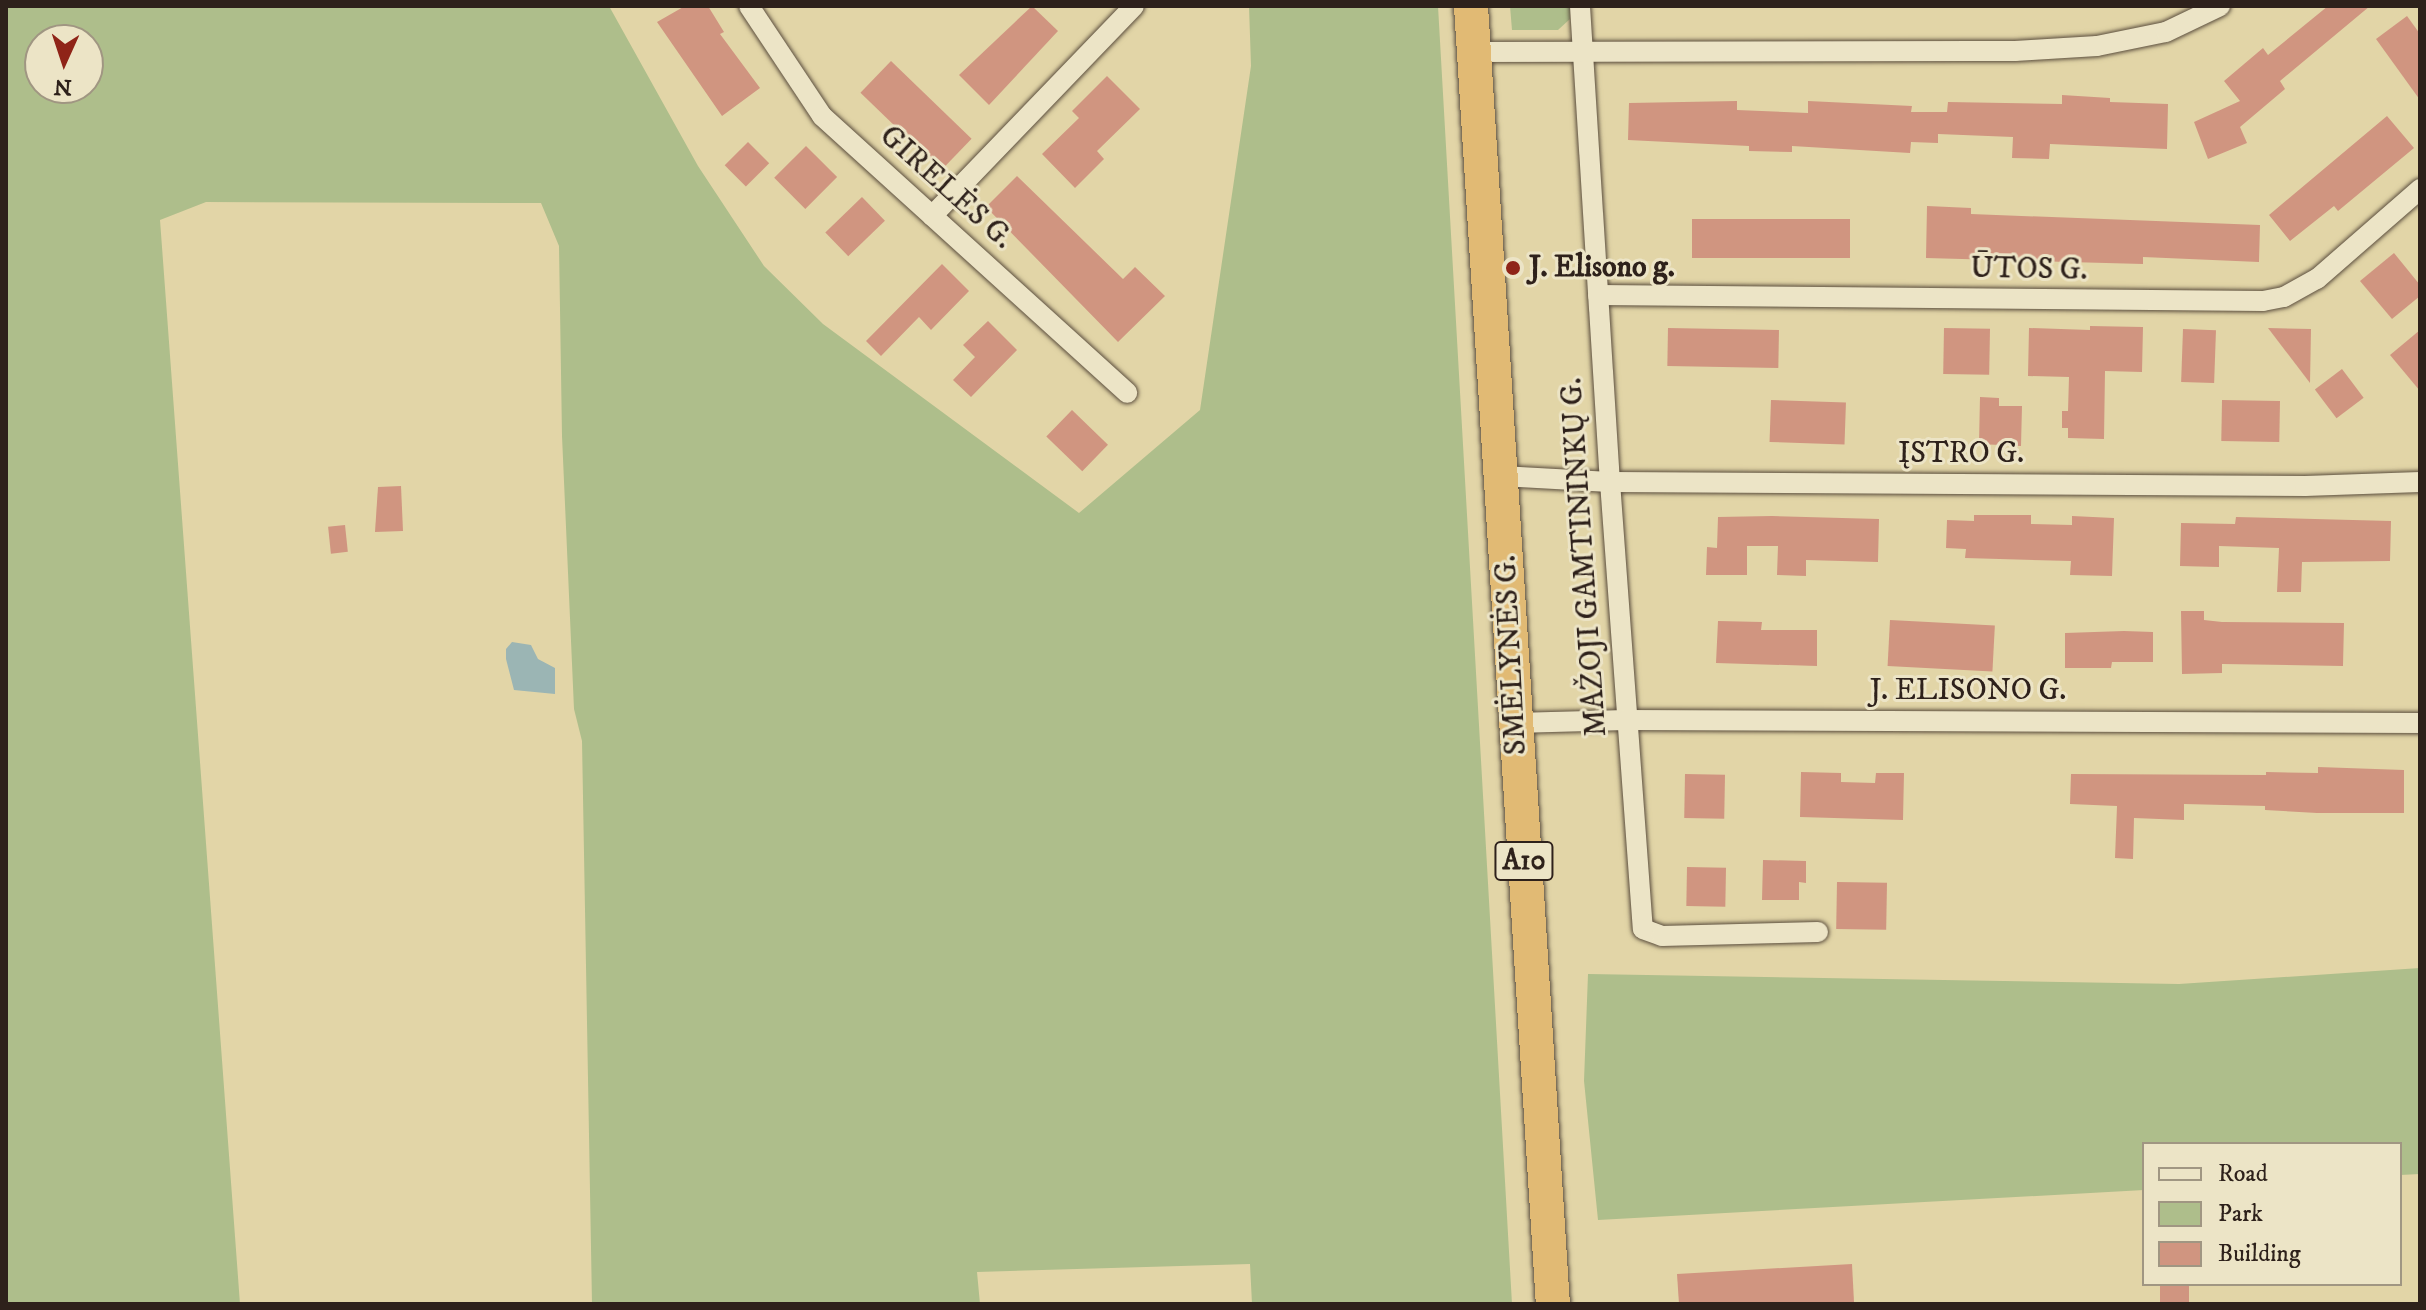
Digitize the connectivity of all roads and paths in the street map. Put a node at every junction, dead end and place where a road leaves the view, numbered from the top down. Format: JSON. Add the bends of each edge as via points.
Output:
{"nodes":[{"id":1,"x":749,"y":6,"type":"edge"},
{"id":2,"x":1134,"y":6,"type":"edge"},
{"id":3,"x":1471,"y":6,"type":"edge"},
{"id":4,"x":1580,"y":6,"type":"edge"},
{"id":5,"x":2220,"y":6,"type":"edge"},
{"id":6,"x":1581,"y":51,"type":"junction"},
{"id":7,"x":1474,"y":52,"type":"junction"},
{"id":8,"x":2420,"y":189,"type":"edge"},
{"id":9,"x":932,"y":216,"type":"junction"},
{"id":10,"x":1598,"y":295,"type":"junction"},
{"id":11,"x":1127,"y":393,"type":"dead end"},
{"id":12,"x":1501,"y":476,"type":"junction"},
{"id":13,"x":1610,"y":482,"type":"junction"},
{"id":14,"x":2420,"y":482,"type":"edge"},
{"id":15,"x":1626,"y":720,"type":"junction"},
{"id":16,"x":1515,"y":723,"type":"junction"},
{"id":17,"x":2420,"y":723,"type":"edge"},
{"id":18,"x":1818,"y":932,"type":"dead end"},
{"id":19,"x":1553,"y":1304,"type":"edge"}],
"edges":[{"from":1,"to":9,"type":"street","name":"GIRELĖS G.","via":[[822,116]]},
{"from":2,"to":9,"type":"street"},
{"from":3,"to":7,"type":"highway","name":"SMĖLYNĖS G.","number":"A10"},
{"from":4,"to":6,"type":"street","name":"MAŽOJI GAMTININKŲ G."},
{"from":5,"to":6,"type":"street","via":[[2166,32],[2097,46],[1999,51]]},
{"from":6,"to":7,"type":"street"},
{"from":6,"to":10,"type":"street","name":"MAŽOJI GAMTININKŲ G."},
{"from":7,"to":12,"type":"highway","name":"SMĖLYNĖS G.","number":"A10"},
{"from":8,"to":10,"type":"street","name":"ŪTOS G.","via":[[2317,279],[2284,297],[2263,301]]},
{"from":9,"to":11,"type":"street","name":"GIRELĖS G."},
{"from":10,"to":13,"type":"street","name":"MAŽOJI GAMTININKŲ G."},
{"from":12,"to":13,"type":"street","name":"ĮSTRO G."},
{"from":12,"to":16,"type":"highway","name":"SMĖLYNĖS G.","number":"A10"},
{"from":13,"to":14,"type":"street","name":"ĮSTRO G."},
{"from":13,"to":15,"type":"street","name":"MAŽOJI GAMTININKŲ G."},
{"from":15,"to":16,"type":"street","name":"J. ELISONO G."},
{"from":15,"to":17,"type":"street","name":"J. ELISONO G."},
{"from":15,"to":18,"type":"street","name":"MAŽOJI GAMTININKŲ G.","via":[[1643,929],[1662,936]]},
{"from":16,"to":19,"type":"highway","name":"SMĖLYNĖS G.","number":"A10"}]}
